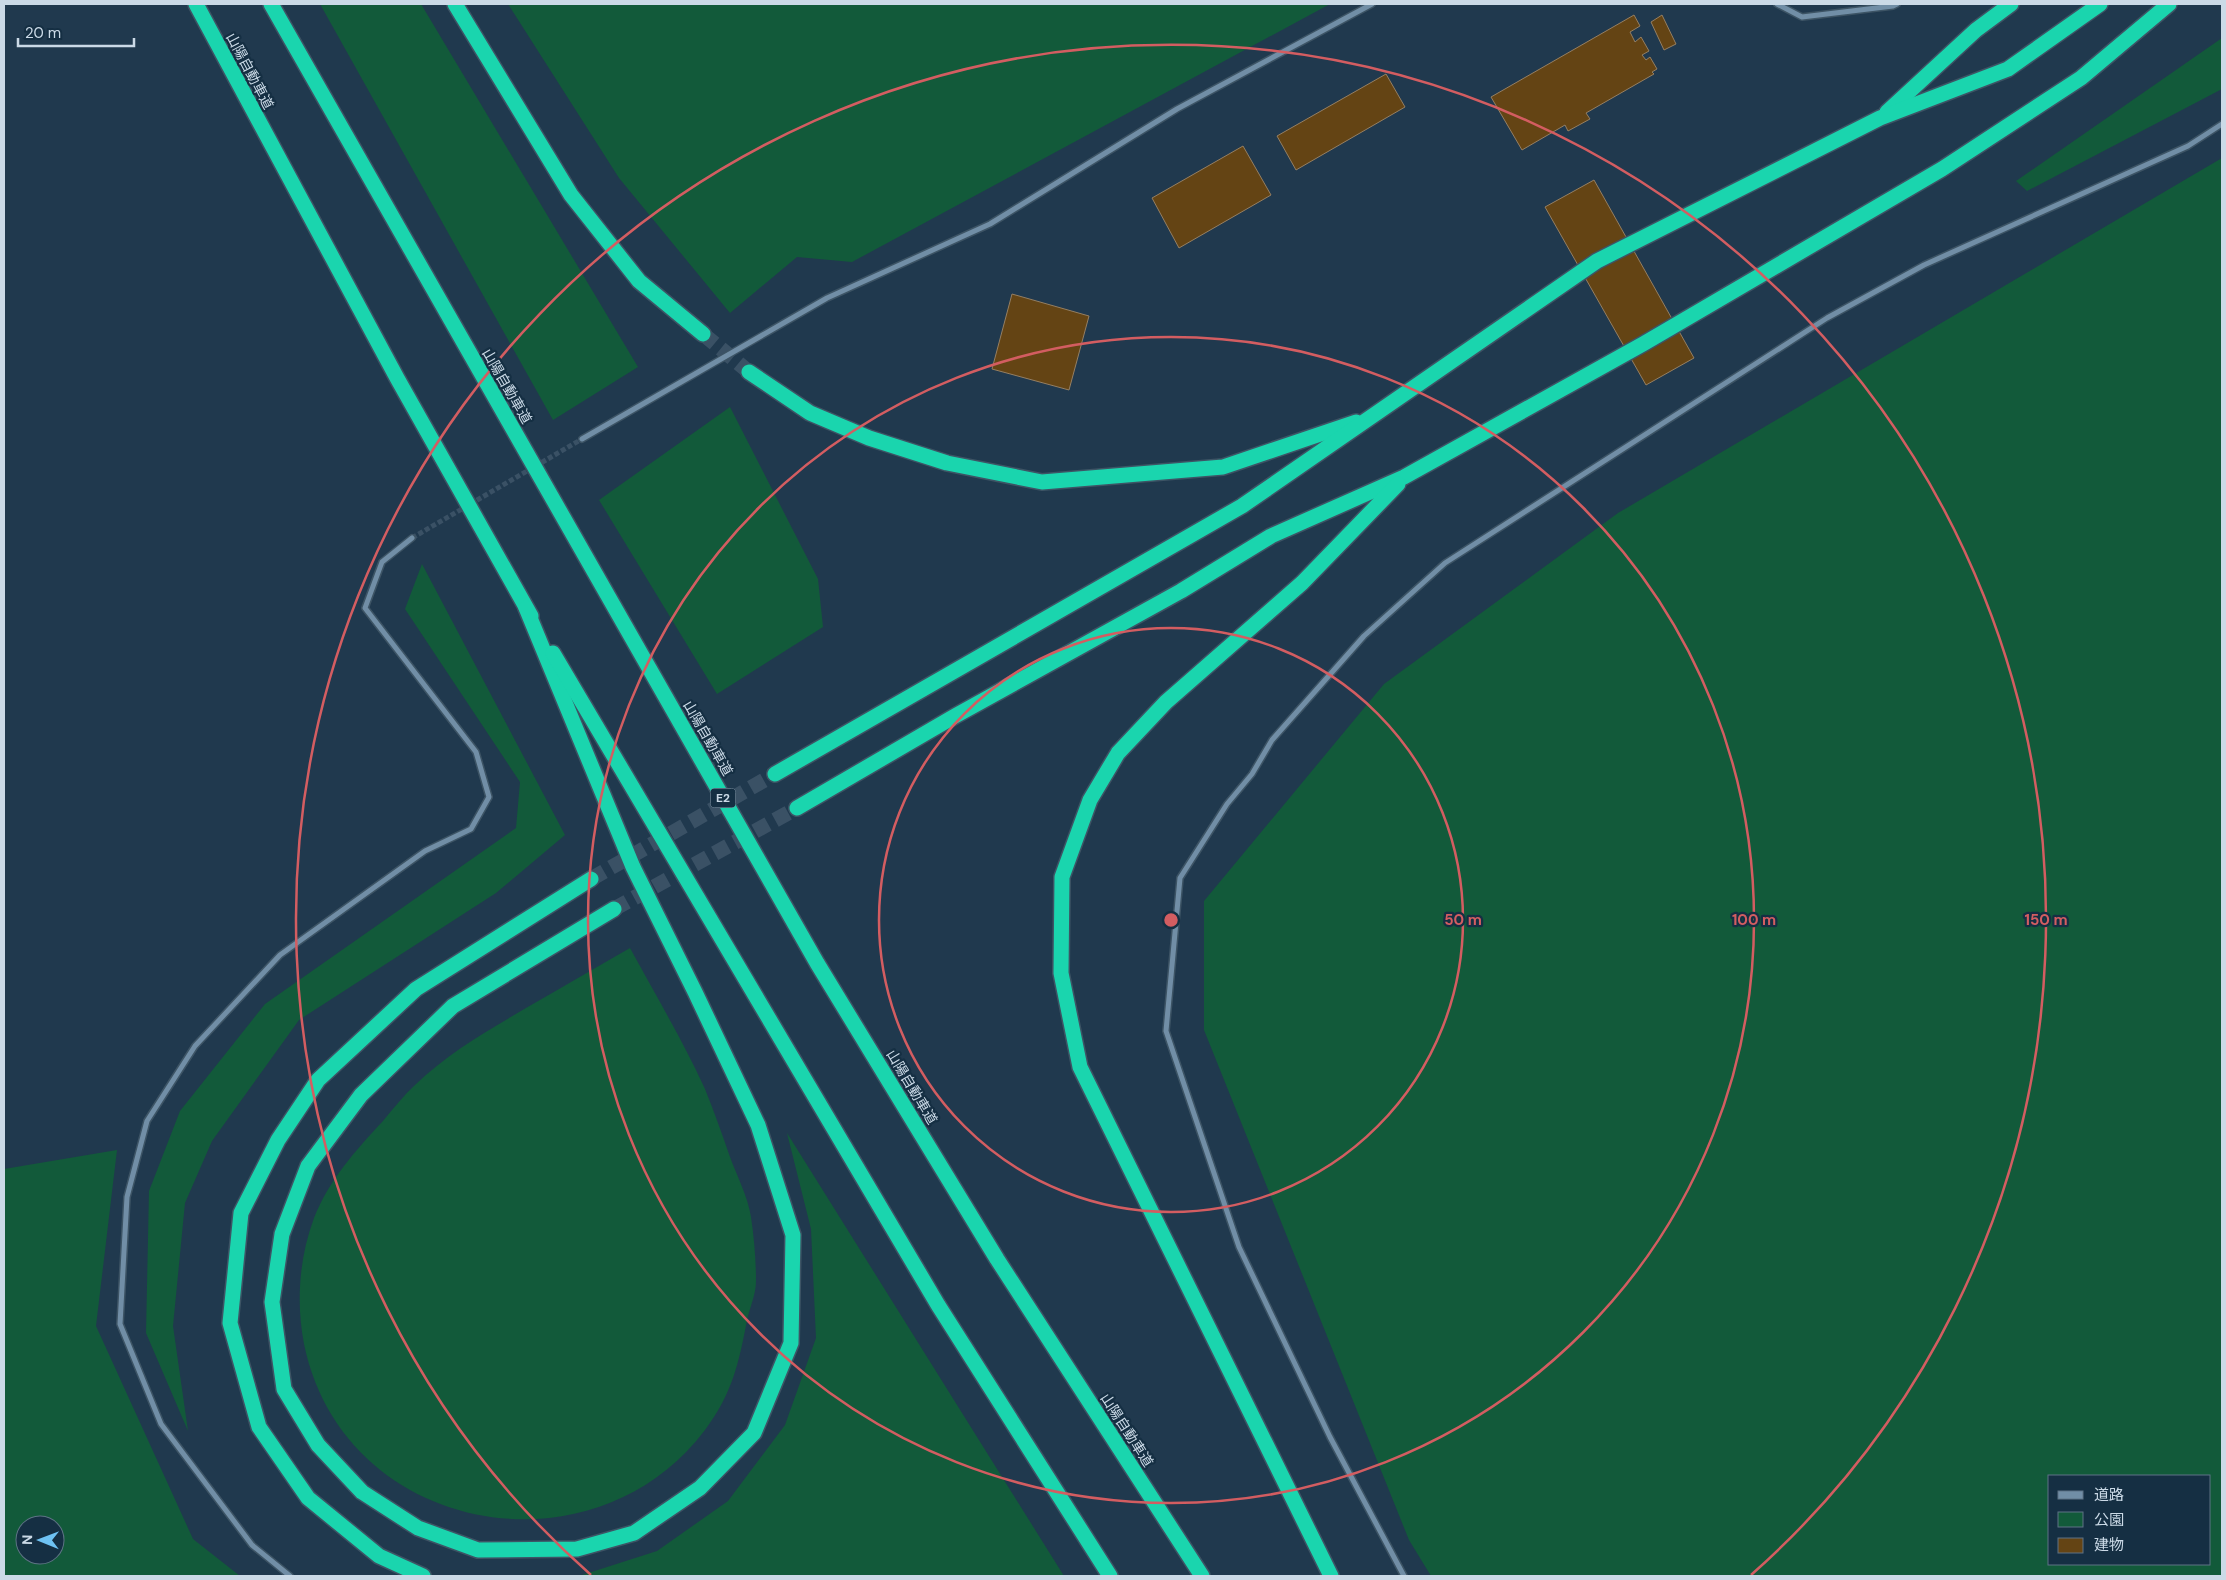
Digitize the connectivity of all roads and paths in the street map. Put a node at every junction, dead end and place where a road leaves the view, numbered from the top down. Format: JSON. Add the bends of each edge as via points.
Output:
{"nodes":[{"id":1,"x":196,"y":4,"type":"edge"},
{"id":2,"x":271,"y":4,"type":"edge"},
{"id":3,"x":455,"y":4,"type":"edge"},
{"id":4,"x":1372,"y":4,"type":"edge"},
{"id":5,"x":1777,"y":4,"type":"edge"},
{"id":6,"x":1897,"y":4,"type":"edge"},
{"id":7,"x":2011,"y":4,"type":"edge"},
{"id":8,"x":2100,"y":4,"type":"edge"},
{"id":9,"x":2169,"y":4,"type":"edge"},
{"id":10,"x":1880,"y":118,"type":"junction"},
{"id":11,"x":2222,"y":124,"type":"edge"},
{"id":12,"x":703,"y":334,"type":"tunnel mouth"},
{"id":13,"x":749,"y":372,"type":"tunnel mouth"},
{"id":14,"x":1374,"y":416,"type":"junction"},
{"id":15,"x":582,"y":439,"type":"tunnel mouth"},
{"id":16,"x":1404,"y":477,"type":"junction"},
{"id":17,"x":412,"y":538,"type":"tunnel mouth"},
{"id":18,"x":526,"y":608,"type":"junction"},
{"id":19,"x":775,"y":774,"type":"tunnel mouth"},
{"id":20,"x":797,"y":808,"type":"tunnel mouth"},
{"id":21,"x":591,"y":879,"type":"tunnel mouth"},
{"id":22,"x":614,"y":909,"type":"tunnel mouth"},
{"id":23,"x":290,"y":1576,"type":"edge"},
{"id":24,"x":423,"y":1576,"type":"edge"},
{"id":25,"x":1110,"y":1576,"type":"edge"},
{"id":26,"x":1202,"y":1576,"type":"edge"},
{"id":27,"x":1331,"y":1576,"type":"edge"},
{"id":28,"x":1404,"y":1576,"type":"edge"}],
"edges":[{"from":1,"to":18,"type":"highway","name":"山陽自動車道","via":[[396,378]]},
{"from":2,"to":26,"type":"highway","name":"山陽自動車道","number":"E2","via":[[817,963],[997,1259]]},
{"from":3,"to":12,"type":"highway","via":[[571,195],[639,281]]},
{"from":4,"to":15,"type":"street","via":[[1177,109],[990,224],[827,298]]},
{"from":5,"to":6,"type":"street","via":[[1802,17]]},
{"from":7,"to":10,"type":"highway","via":[[1976,30]]},
{"from":8,"to":10,"type":"highway","via":[[2008,69]]},
{"from":9,"to":16,"type":"highway","via":[[2082,78],[1942,169],[1643,344]]},
{"from":10,"to":14,"type":"highway","via":[[1597,261]]},
{"from":11,"to":28,"type":"street","via":[[2188,146],[1924,266],[1827,318],[1445,563],[1364,636],[1272,740],[1180,878],[1166,1031],[1239,1246],[1330,1437]]},
{"from":13,"to":14,"type":"highway","via":[[810,413],[869,438],[946,463],[1042,482],[1224,467]]},
{"from":14,"to":19,"type":"highway","via":[[1242,506]]},
{"from":16,"to":20,"type":"highway","via":[[1272,536],[1181,591]]},
{"from":16,"to":27,"type":"highway","via":[[1302,583],[1166,702],[1118,753],[1090,800],[1062,877],[1061,973],[1080,1067]]},
{"from":17,"to":23,"type":"street","via":[[382,562],[365,608],[476,752],[489,797],[472,829],[425,851],[280,955],[195,1046],[147,1121],[126,1197],[120,1324],[161,1424],[252,1545]]},
{"from":18,"to":22,"type":"highway","via":[[633,867],[758,1125],[793,1235],[791,1343],[754,1433],[700,1488],[634,1533],[577,1550],[478,1550],[418,1528],[362,1492],[318,1445],[284,1389],[272,1302],[282,1234],[308,1166],[361,1094],[454,1006]]},
{"from":18,"to":25,"type":"highway","name":"山陽自動車道","via":[[938,1305]]},
{"from":21,"to":24,"type":"highway","via":[[416,989],[318,1080],[278,1140],[242,1213],[230,1323],[259,1428],[308,1498],[379,1556]]}]}
